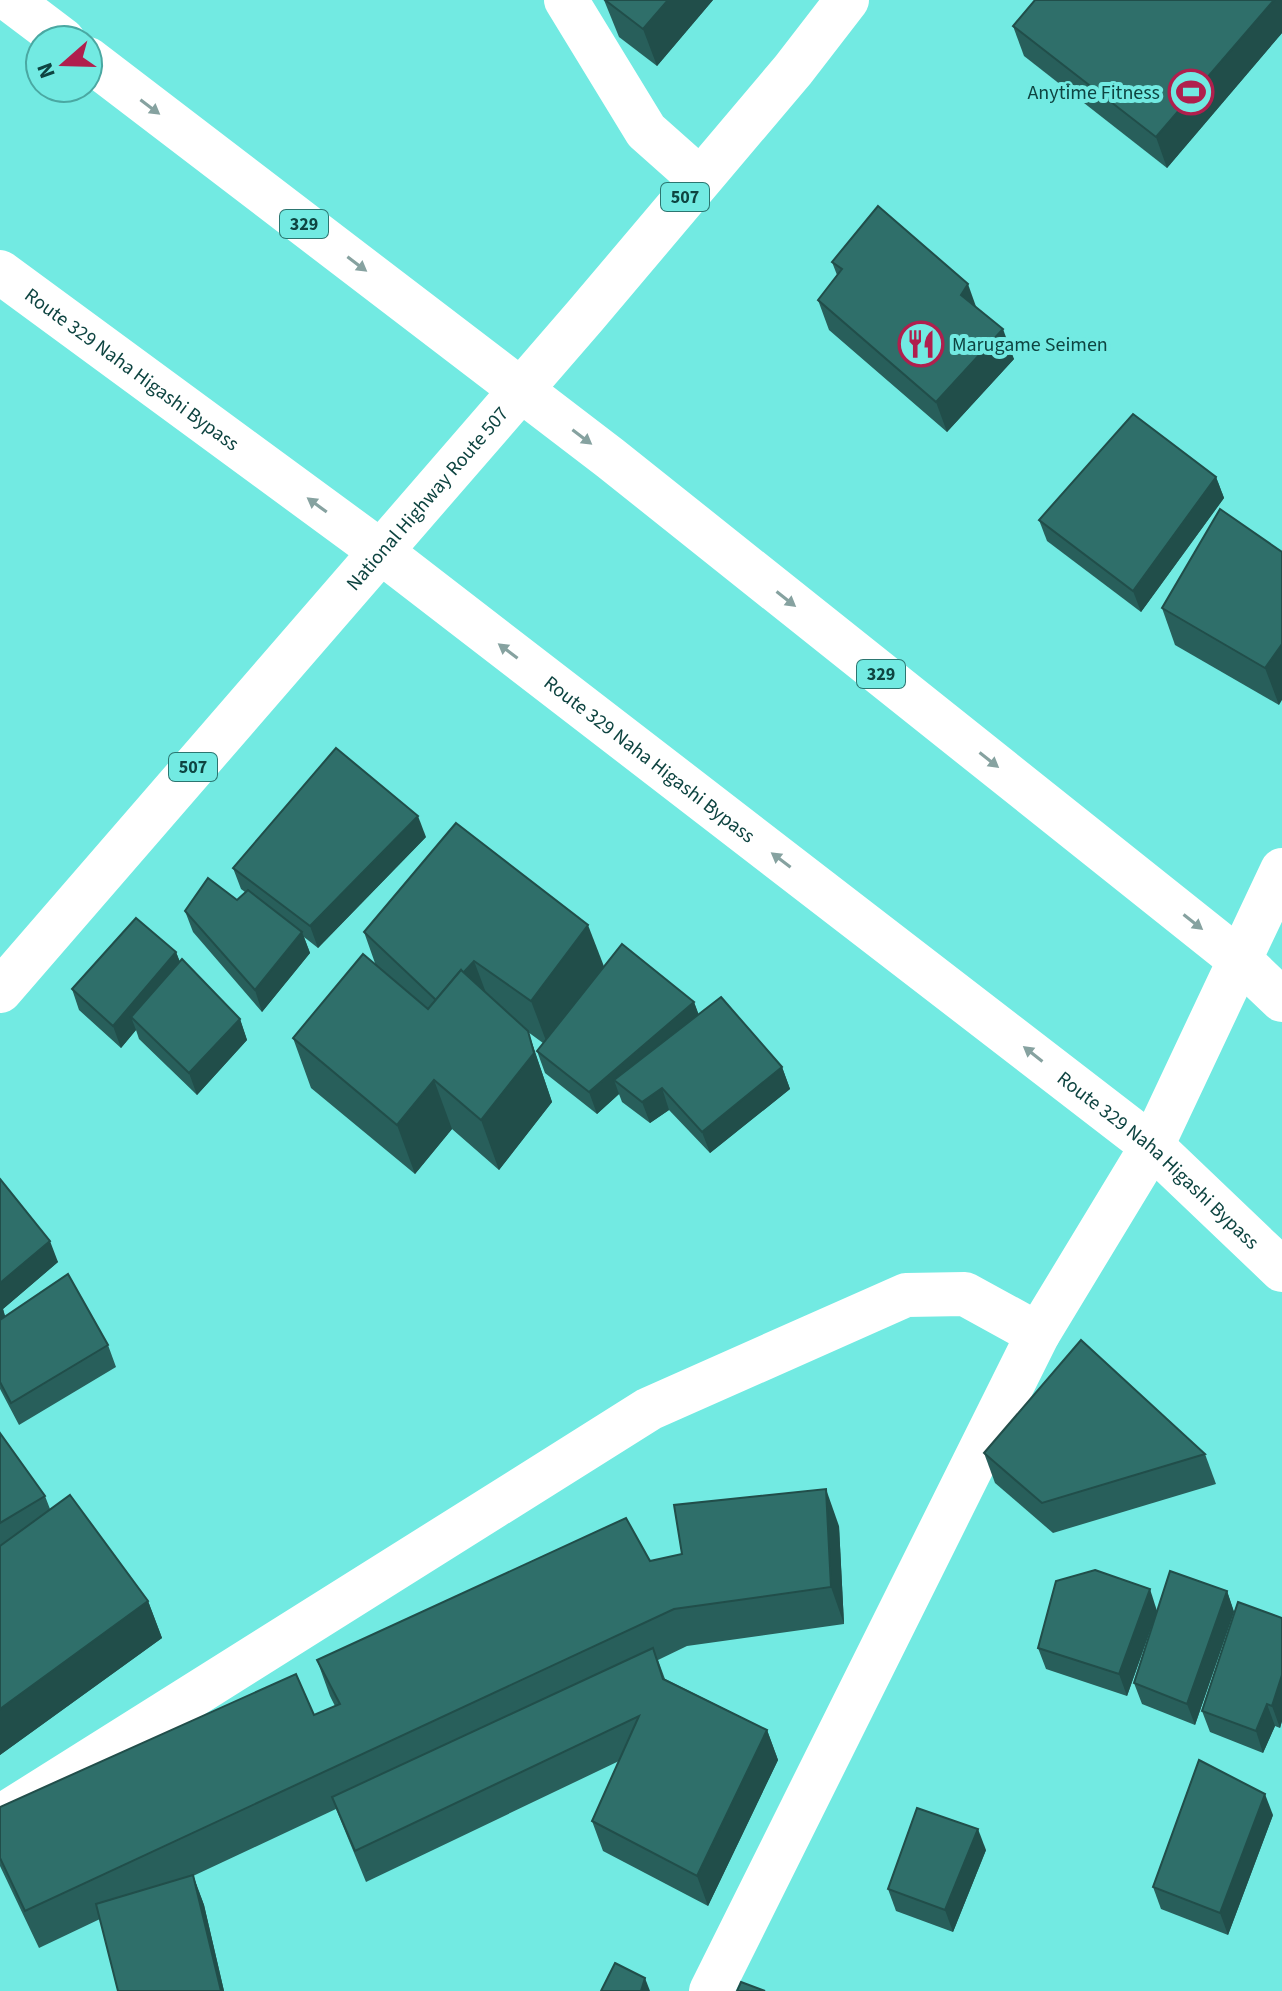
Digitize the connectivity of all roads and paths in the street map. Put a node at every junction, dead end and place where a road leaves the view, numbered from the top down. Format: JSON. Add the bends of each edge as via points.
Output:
{"nodes":[{"id":1,"x":10,"y":0,"type":"edge"},
{"id":2,"x":566,"y":0,"type":"edge"},
{"id":3,"x":847,"y":0,"type":"edge"},
{"id":4,"x":42,"y":24,"type":"edge"},
{"id":5,"x":104,"y":71,"type":"edge"},
{"id":6,"x":700,"y":179,"type":"junction"},
{"id":7,"x":0,"y":272,"type":"edge"},
{"id":8,"x":519,"y":391,"type":"junction"},
{"id":9,"x":380,"y":551,"type":"junction"},
{"id":10,"x":1282,"y":870,"type":"edge"},
{"id":11,"x":1241,"y":961,"type":"junction"},
{"id":12,"x":0,"y":991,"type":"edge"},
{"id":13,"x":1282,"y":1000,"type":"edge"},
{"id":14,"x":1152,"y":1146,"type":"junction"},
{"id":15,"x":1282,"y":1270,"type":"edge"},
{"id":16,"x":1038,"y":1334,"type":"junction"},
{"id":17,"x":0,"y":1817,"type":"edge"},
{"id":18,"x":711,"y":1991,"type":"edge"}],
"edges":[{"from":1,"to":4,"type":"main road"},
{"from":2,"to":6,"type":"main road","via":[[646,131]]},
{"from":3,"to":6,"type":"main road","name":"National Highway Route 507","number":"507"},
{"from":5,"to":8,"type":"main road","number":"329","one_way":true},
{"from":6,"to":8,"type":"main road","name":"National Highway Route 507","number":"507"},
{"from":9,"to":7,"type":"main road","name":"Route 329 Naha Higashi Bypass","one_way":true},
{"from":8,"to":9,"type":"main road","name":"National Highway Route 507","number":"507"},
{"from":8,"to":11,"type":"main road","number":"329","one_way":true},
{"from":9,"to":12,"type":"main road","name":"National Highway Route 507","number":"507"},
{"from":14,"to":9,"type":"main road","name":"Route 329 Naha Higashi Bypass","one_way":true},
{"from":10,"to":11,"type":"main road"},
{"from":11,"to":13,"type":"main road","number":"329"},
{"from":11,"to":14,"type":"main road"},
{"from":14,"to":15,"type":"main road","name":"Route 329 Naha Higashi Bypass"},
{"from":14,"to":16,"type":"main road"},
{"from":16,"to":17,"type":"main road","via":[[965,1294],[906,1295],[649,1409]]},
{"from":16,"to":18,"type":"main road"}]}
